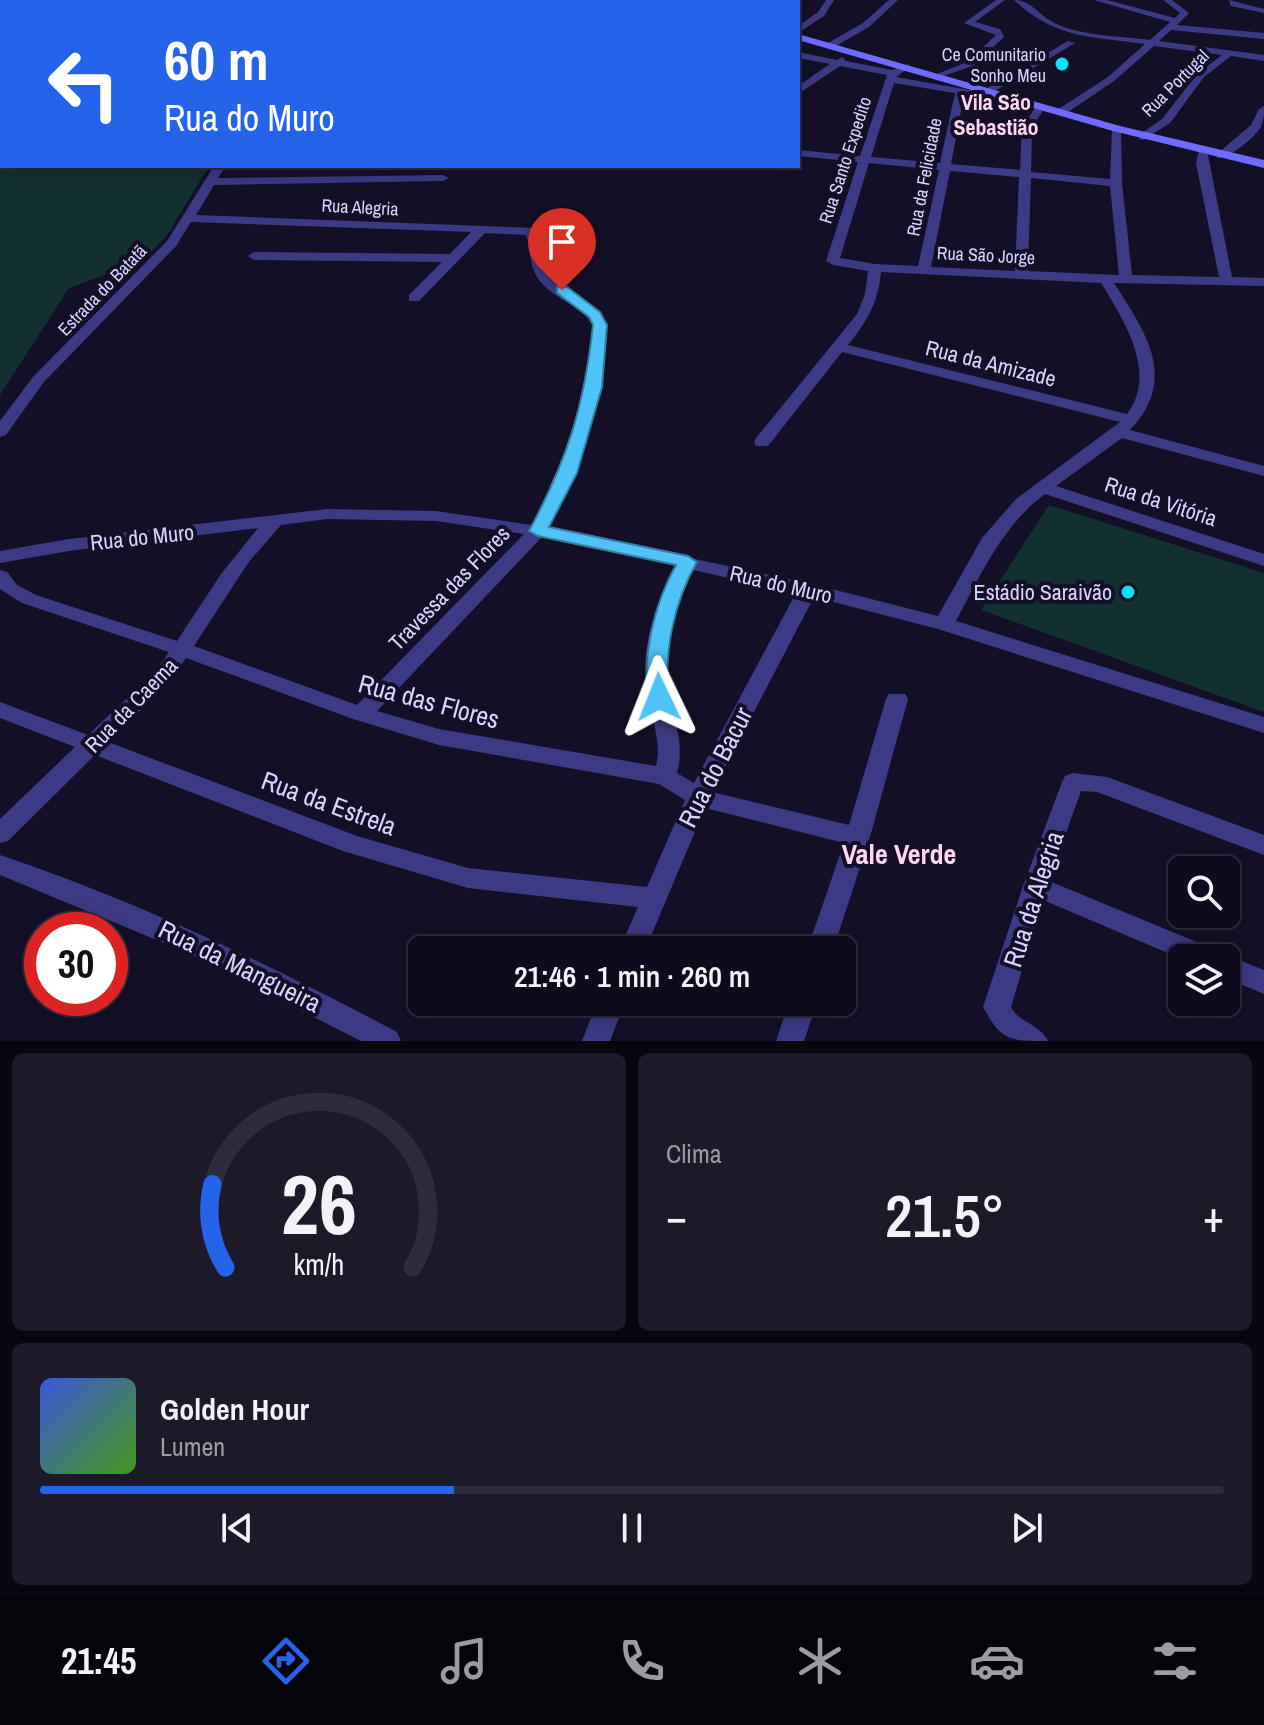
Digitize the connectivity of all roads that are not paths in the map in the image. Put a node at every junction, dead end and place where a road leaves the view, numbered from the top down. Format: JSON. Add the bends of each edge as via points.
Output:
{"nodes":[{"id":1,"x":815,"y":0,"type":"edge"},
{"id":2,"x":894,"y":0,"type":"edge"},
{"id":3,"x":1001,"y":0,"type":"edge"},
{"id":4,"x":1018,"y":0,"type":"edge"},
{"id":5,"x":1098,"y":0,"type":"edge"},
{"id":6,"x":1167,"y":0,"type":"edge"},
{"id":7,"x":1233,"y":0,"type":"edge"},
{"id":8,"x":830,"y":2,"type":"edge"},
{"id":9,"x":1264,"y":11,"type":"edge"},
{"id":10,"x":1172,"y":23,"type":"junction"},
{"id":11,"x":800,"y":29,"type":"edge"},
{"id":12,"x":1264,"y":36,"type":"edge"},
{"id":13,"x":800,"y":37,"type":"edge"},
{"id":14,"x":1071,"y":43,"type":"dead end"},
{"id":15,"x":1151,"y":44,"type":"junction"},
{"id":16,"x":831,"y":45,"type":"junction"},
{"id":17,"x":859,"y":52,"type":"junction"},
{"id":18,"x":1230,"y":53,"type":"junction"},
{"id":19,"x":800,"y":56,"type":"edge"},
{"id":20,"x":1264,"y":58,"type":"edge"},
{"id":21,"x":834,"y":64,"type":"junction"},
{"id":22,"x":906,"y":66,"type":"junction"},
{"id":23,"x":892,"y":76,"type":"junction"},
{"id":24,"x":940,"y":76,"type":"junction"},
{"id":25,"x":800,"y":79,"type":"edge"},
{"id":26,"x":813,"y":80,"type":"junction"},
{"id":27,"x":800,"y":90,"type":"edge"},
{"id":28,"x":960,"y":91,"type":"junction"},
{"id":29,"x":989,"y":91,"type":"junction"},
{"id":30,"x":1041,"y":106,"type":"junction"},
{"id":31,"x":1264,"y":109,"type":"edge"},
{"id":32,"x":1061,"y":112,"type":"junction"},
{"id":33,"x":1117,"y":129,"type":"junction"},
{"id":34,"x":1143,"y":137,"type":"junction"},
{"id":35,"x":1203,"y":152,"type":"junction"},
{"id":36,"x":800,"y":153,"type":"edge"},
{"id":37,"x":1221,"y":156,"type":"junction"},
{"id":38,"x":865,"y":159,"type":"junction"},
{"id":39,"x":1264,"y":164,"type":"edge"},
{"id":40,"x":944,"y":167,"type":"junction"},
{"id":41,"x":219,"y":168,"type":"edge"},
{"id":42,"x":1024,"y":175,"type":"junction"},
{"id":43,"x":443,"y":178,"type":"dead end"},
{"id":44,"x":210,"y":182,"type":"junction"},
{"id":45,"x":1116,"y":183,"type":"junction"},
{"id":46,"x":187,"y":218,"type":"junction"},
{"id":47,"x":480,"y":231,"type":"junction"},
{"id":48,"x":254,"y":256,"type":"dead end"},
{"id":49,"x":456,"y":258,"type":"junction"},
{"id":50,"x":844,"y":266,"type":"joint"},
{"id":51,"x":875,"y":268,"type":"junction"},
{"id":52,"x":924,"y":270,"type":"junction"},
{"id":53,"x":1021,"y":274,"type":"junction"},
{"id":54,"x":1105,"y":279,"type":"junction"},
{"id":55,"x":1126,"y":279,"type":"junction"},
{"id":56,"x":1226,"y":281,"type":"junction"},
{"id":57,"x":1264,"y":282,"type":"edge"},
{"id":58,"x":414,"y":298,"type":"dead end"},
{"id":59,"x":840,"y":347,"type":"junction"},
{"id":60,"x":1125,"y":426,"type":"junction"},
{"id":61,"x":0,"y":432,"type":"edge"},
{"id":62,"x":762,"y":442,"type":"dead end"},
{"id":63,"x":1264,"y":471,"type":"edge"},
{"id":64,"x":1044,"y":488,"type":"junction"},
{"id":65,"x":273,"y":523,"type":"junction"},
{"id":66,"x":538,"y":531,"type":"junction"},
{"id":67,"x":0,"y":558,"type":"edge"},
{"id":68,"x":1264,"y":560,"type":"edge"},
{"id":69,"x":688,"y":562,"type":"junction"},
{"id":70,"x":0,"y":576,"type":"edge"},
{"id":71,"x":808,"y":589,"type":"junction"},
{"id":72,"x":944,"y":624,"type":"junction"},
{"id":73,"x":184,"y":650,"type":"junction"},
{"id":74,"x":897,"y":699,"type":"dead end"},
{"id":75,"x":0,"y":710,"type":"edge"},
{"id":76,"x":361,"y":714,"type":"junction"},
{"id":77,"x":1264,"y":725,"type":"edge"},
{"id":78,"x":93,"y":746,"type":"junction"},
{"id":79,"x":665,"y":776,"type":"junction"},
{"id":80,"x":698,"y":797,"type":"junction"},
{"id":81,"x":0,"y":834,"type":"edge"},
{"id":82,"x":858,"y":837,"type":"junction"},
{"id":83,"x":1264,"y":845,"type":"edge"},
{"id":84,"x":0,"y":865,"type":"edge"},
{"id":85,"x":1035,"y":886,"type":"junction"},
{"id":86,"x":653,"y":898,"type":"junction"},
{"id":87,"x":638,"y":936,"type":"edge"},
{"id":88,"x":825,"y":936,"type":"edge"},
{"id":89,"x":1174,"y":944,"type":"edge"},
{"id":90,"x":1240,"y":972,"type":"edge"},
{"id":91,"x":1264,"y":982,"type":"edge"},
{"id":92,"x":606,"y":1016,"type":"edge"},
{"id":93,"x":798,"y":1016,"type":"edge"},
{"id":94,"x":1026,"y":1037,"type":"edge"},
{"id":95,"x":387,"y":1041,"type":"edge"},
{"id":96,"x":596,"y":1041,"type":"edge"},
{"id":97,"x":790,"y":1041,"type":"edge"}],
"edges":[{"from":1,"to":8,"type":"street"},
{"from":2,"to":16,"type":"street","via":[[866,25]]},
{"from":3,"to":24,"type":"street","via":[[968,23],[1002,34],[970,64]]},
{"from":4,"to":15,"type":"street","via":[[1058,28]]},
{"from":5,"to":10,"type":"street"},
{"from":6,"to":10,"type":"street","via":[[1185,13]]},
{"from":7,"to":9,"type":"street"},
{"from":8,"to":11,"type":"street"},
{"from":10,"to":12,"type":"street"},
{"from":10,"to":15,"type":"street"},
{"from":13,"to":16,"type":"main road"},
{"from":14,"to":29,"type":"street"},
{"from":15,"to":18,"type":"street"},
{"from":15,"to":32,"type":"street"},
{"from":16,"to":17,"type":"main road"},
{"from":17,"to":21,"type":"street"},
{"from":17,"to":22,"type":"main road"},
{"from":18,"to":20,"type":"street"},
{"from":18,"to":34,"type":"street","name":"Rua Portugal","via":[[1201,75],[1166,121]]},
{"from":19,"to":21,"type":"street","name":"Rua da Felicidade"},
{"from":21,"to":23,"type":"street","name":"Rua da Felicidade"},
{"from":21,"to":26,"type":"street"},
{"from":22,"to":23,"type":"street","name":"Rua Santo Expedito"},
{"from":22,"to":24,"type":"main road"},
{"from":23,"to":28,"type":"street","name":"Rua da Felicidade"},
{"from":23,"to":38,"type":"street","name":"Rua Santo Expedito"},
{"from":24,"to":29,"type":"main road"},
{"from":25,"to":26,"type":"street"},
{"from":26,"to":27,"type":"street"},
{"from":28,"to":30,"type":"street","name":"Rua da Felicidade"},
{"from":28,"to":40,"type":"street","name":"Rua da Felicidade"},
{"from":29,"to":30,"type":"main road"},
{"from":30,"to":32,"type":"main road"},
{"from":30,"to":42,"type":"street","via":[[1027,127]]},
{"from":31,"to":37,"type":"street","via":[[1256,127]]},
{"from":32,"to":33,"type":"main road"},
{"from":33,"to":34,"type":"main road"},
{"from":33,"to":45,"type":"street"},
{"from":34,"to":35,"type":"main road"},
{"from":35,"to":37,"type":"main road"},
{"from":35,"to":56,"type":"street"},
{"from":36,"to":38,"type":"street"},
{"from":37,"to":39,"type":"main road"},
{"from":38,"to":40,"type":"street"},
{"from":38,"to":50,"type":"street","name":"Rua Santo Expedito","via":[[831,258]]},
{"from":40,"to":42,"type":"street"},
{"from":40,"to":52,"type":"street","name":"Rua da Felicidade"},
{"from":41,"to":44,"type":"street","name":"Estrada do Batatã"},
{"from":42,"to":45,"type":"street"},
{"from":42,"to":53,"type":"street"},
{"from":43,"to":44,"type":"street"},
{"from":44,"to":46,"type":"street","name":"Estrada do Batatã"},
{"from":45,"to":55,"type":"street"},
{"from":46,"to":47,"type":"street","name":"Rua Alegria"},
{"from":46,"to":61,"type":"street","name":"Estrada do Batatã","via":[[172,243],[38,380]]},
{"from":47,"to":49,"type":"street"},
{"from":47,"to":66,"type":"street","name":"Rua Alegria","via":[[531,231],[540,272],[548,283],[583,304],[600,325],[594,387],[573,458]]},
{"from":48,"to":49,"type":"street"},
{"from":49,"to":58,"type":"street"},
{"from":50,"to":51,"type":"street","name":"Rua São Jorge"},
{"from":51,"to":52,"type":"street","name":"Rua São Jorge"},
{"from":51,"to":59,"type":"street","via":[[868,305]]},
{"from":52,"to":53,"type":"street","name":"Rua São Jorge"},
{"from":53,"to":54,"type":"street","name":"Rua São Jorge"},
{"from":54,"to":55,"type":"street","name":"Rua São Jorge"},
{"from":54,"to":60,"type":"street","via":[[1149,377],[1146,393]]},
{"from":55,"to":56,"type":"street","name":"Rua São Jorge"},
{"from":56,"to":57,"type":"street","name":"Rua São Jorge"},
{"from":59,"to":60,"type":"street","name":"Rua da Amizade"},
{"from":59,"to":62,"type":"street"},
{"from":60,"to":63,"type":"street","name":"Rua da Amizade"},
{"from":60,"to":64,"type":"street"},
{"from":64,"to":68,"type":"street","name":"Rua da Vitória"},
{"from":64,"to":72,"type":"street","via":[[1022,503],[991,538]]},
{"from":65,"to":66,"type":"street","name":"Rua do Muro","via":[[357,512],[436,516]]},
{"from":65,"to":67,"type":"street","name":"Rua do Muro","via":[[83,543]]},
{"from":65,"to":73,"type":"street","name":"Rua da Caema","via":[[250,545]]},
{"from":66,"to":69,"type":"street","name":"Rua do Muro"},
{"from":66,"to":76,"type":"street","name":"Travessa das Flores"},
{"from":69,"to":71,"type":"street","name":"Rua do Muro"},
{"from":69,"to":79,"type":"street","via":[[661,637],[655,674],[671,742]]},
{"from":70,"to":73,"type":"street","name":"Rua das Flores","via":[[29,599]]},
{"from":71,"to":72,"type":"street","name":"Rua do Muro"},
{"from":71,"to":80,"type":"street","name":"Rua do Bacur"},
{"from":72,"to":77,"type":"street","name":"Rua do Muro"},
{"from":73,"to":76,"type":"street","name":"Rua das Flores"},
{"from":73,"to":78,"type":"street","name":"Rua da Caema"},
{"from":74,"to":82,"type":"street"},
{"from":75,"to":78,"type":"street","name":"Rua da Estrela"},
{"from":76,"to":79,"type":"street","name":"Rua das Flores","via":[[481,747]]},
{"from":78,"to":81,"type":"street","name":"Rua da Caema"},
{"from":78,"to":86,"type":"street","name":"Rua da Estrela","via":[[352,844],[468,878]]},
{"from":79,"to":80,"type":"street","name":"Rua das Flores"},
{"from":80,"to":82,"type":"street","name":"Rua das Flores"},
{"from":80,"to":86,"type":"street","name":"Rua do Bacur"},
{"from":82,"to":88,"type":"street"},
{"from":83,"to":85,"type":"street","name":"Rua da Alegria","via":[[1099,783],[1073,782]]},
{"from":84,"to":95,"type":"street","name":"Rua da Mangueira","via":[[198,943]]},
{"from":85,"to":89,"type":"street"},
{"from":85,"to":94,"type":"street","name":"Rua da Alegria","via":[[997,1007],[1005,1023]]},
{"from":86,"to":87,"type":"street","name":"Rua do Bacur"},
{"from":90,"to":91,"type":"street"},
{"from":92,"to":96,"type":"street"},
{"from":93,"to":97,"type":"street"}]}
